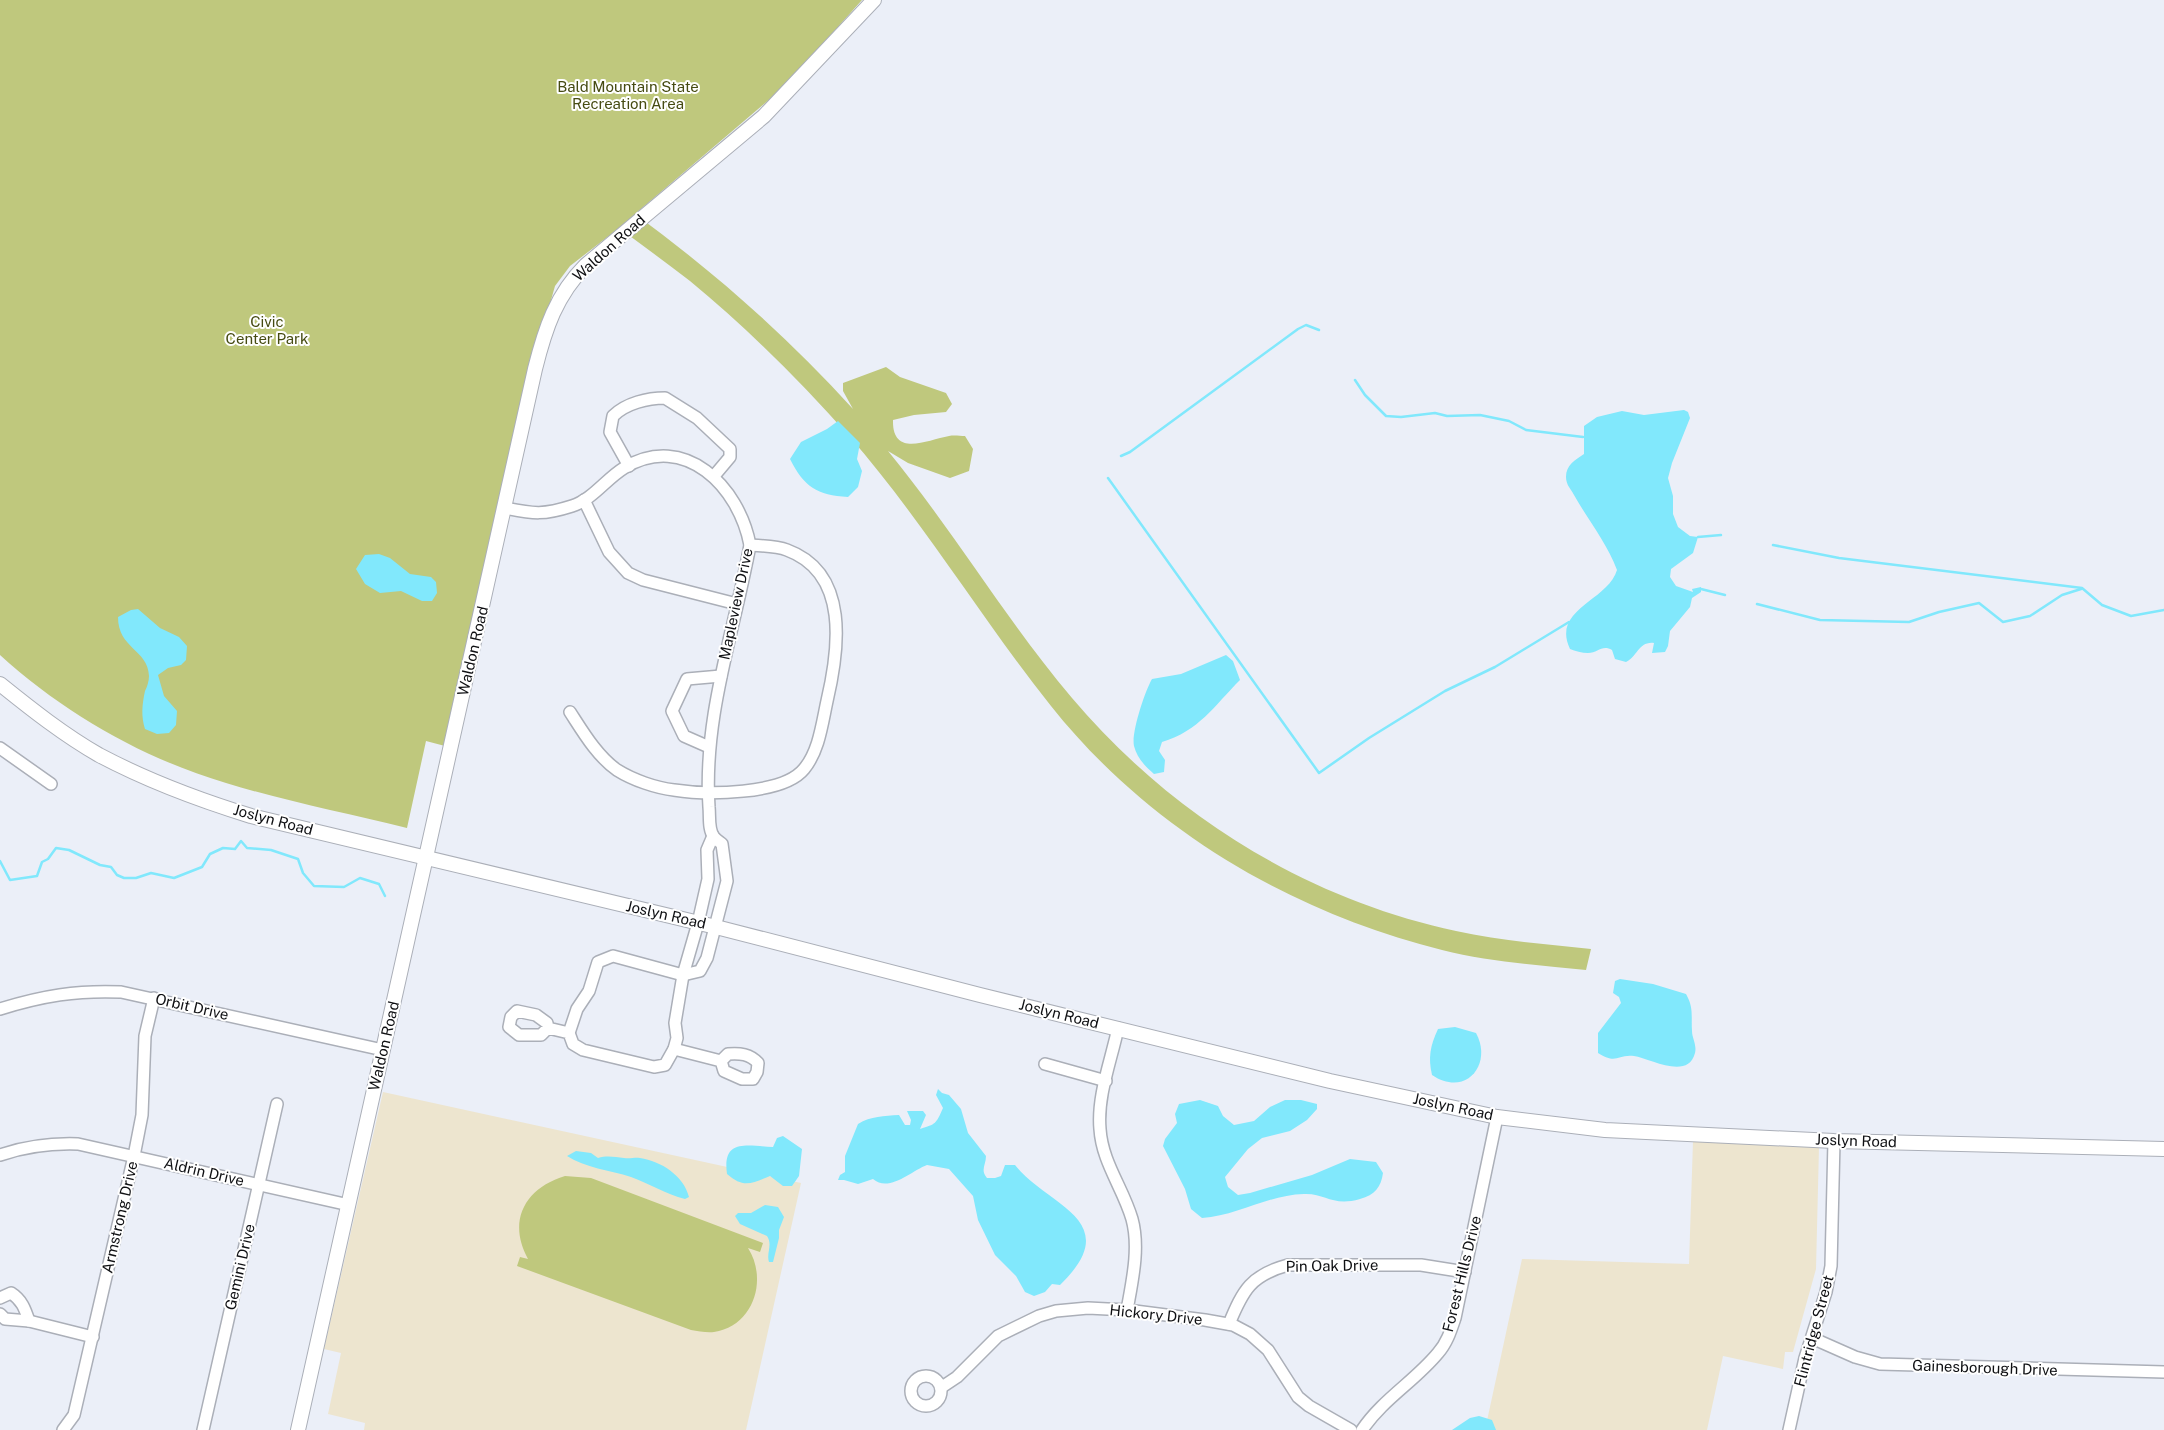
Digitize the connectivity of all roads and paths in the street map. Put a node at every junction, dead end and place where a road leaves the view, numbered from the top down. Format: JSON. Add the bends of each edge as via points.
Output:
{"nodes":[{"id":1,"x":874,"y":0,"type":"edge"},
{"id":2,"x":629,"y":466,"type":"junction"},
{"id":3,"x":714,"y":476,"type":"junction"},
{"id":4,"x":584,"y":500,"type":"junction"},
{"id":5,"x":505,"y":508,"type":"junction"},
{"id":6,"x":750,"y":545,"type":"junction"},
{"id":7,"x":737,"y":604,"type":"junction"},
{"id":8,"x":721,"y":676,"type":"junction"},
{"id":9,"x":0,"y":684,"type":"edge"},
{"id":10,"x":570,"y":712,"type":"dead end"},
{"id":11,"x":709,"y":747,"type":"junction"},
{"id":12,"x":0,"y":748,"type":"edge"},
{"id":13,"x":51,"y":784,"type":"dead end"},
{"id":14,"x":708,"y":792,"type":"junction"},
{"id":15,"x":713,"y":836,"type":"junction"},
{"id":16,"x":427,"y":857,"type":"junction"},
{"id":17,"x":708,"y":879,"type":"junction"},
{"id":18,"x":727,"y":881,"type":"junction"},
{"id":19,"x":698,"y":922,"type":"junction"},
{"id":20,"x":716,"y":927,"type":"junction"},
{"id":21,"x":683,"y":975,"type":"junction"},
{"id":22,"x":154,"y":998,"type":"junction"},
{"id":23,"x":0,"y":1009,"type":"edge"},
{"id":24,"x":548,"y":1028,"type":"dead end"},
{"id":25,"x":1118,"y":1028,"type":"junction"},
{"id":26,"x":569,"y":1033,"type":"junction"},
{"id":27,"x":674,"y":1049,"type":"junction"},
{"id":28,"x":383,"y":1050,"type":"junction"},
{"id":29,"x":721,"y":1061,"type":"dead end"},
{"id":30,"x":1045,"y":1064,"type":"dead end"},
{"id":31,"x":1106,"y":1081,"type":"junction"},
{"id":32,"x":277,"y":1104,"type":"dead end"},
{"id":33,"x":1497,"y":1117,"type":"junction"},
{"id":34,"x":1834,"y":1141,"type":"junction"},
{"id":35,"x":2164,"y":1149,"type":"edge"},
{"id":36,"x":0,"y":1155,"type":"edge"},
{"id":37,"x":134,"y":1156,"type":"junction"},
{"id":38,"x":259,"y":1184,"type":"junction"},
{"id":39,"x":349,"y":1205,"type":"junction"},
{"id":40,"x":1465,"y":1272,"type":"junction"},
{"id":41,"x":0,"y":1298,"type":"edge"},
{"id":42,"x":1127,"y":1310,"type":"junction"},
{"id":43,"x":0,"y":1314,"type":"edge"},
{"id":44,"x":29,"y":1321,"type":"junction"},
{"id":45,"x":1229,"y":1324,"type":"junction"},
{"id":46,"x":93,"y":1337,"type":"junction"},
{"id":47,"x":1812,"y":1338,"type":"junction"},
{"id":48,"x":2164,"y":1372,"type":"edge"},
{"id":49,"x":942,"y":1387,"type":"dead end"},
{"id":50,"x":63,"y":1430,"type":"edge"},
{"id":51,"x":203,"y":1430,"type":"edge"},
{"id":52,"x":298,"y":1430,"type":"edge"},
{"id":53,"x":1351,"y":1430,"type":"edge"},
{"id":54,"x":1362,"y":1430,"type":"edge"},
{"id":55,"x":1789,"y":1430,"type":"edge"}],
"edges":[{"from":1,"to":5,"type":"street","name":"Waldon Road","via":[[764,116],[601,250],[570,282],[555,306],[545,332]]},
{"from":2,"to":3,"type":"street","name":"Mapleview Drive","via":[[644,459],[674,457],[703,468]]},
{"from":2,"to":3,"type":"street","via":[[610,432],[613,416],[635,403],[665,398],[697,418],[730,449],[730,458]]},
{"from":2,"to":4,"type":"street","name":"Mapleview Drive"},
{"from":3,"to":6,"type":"street","name":"Mapleview Drive","via":[[737,505]]},
{"from":4,"to":5,"type":"street","name":"Mapleview Drive","via":[[546,514]]},
{"from":4,"to":7,"type":"street","via":[[609,552],[628,573],[643,580]]},
{"from":5,"to":16,"type":"street","name":"Waldon Road"},
{"from":6,"to":7,"type":"street","name":"Mapleview Drive"},
{"from":6,"to":14,"type":"street","via":[[786,549],[808,560],[821,573],[833,599],[836,650],[816,747],[805,768],[795,778],[746,791]]},
{"from":7,"to":8,"type":"street","name":"Mapleview Drive"},
{"from":8,"to":11,"type":"street","name":"Mapleview Drive"},
{"from":8,"to":11,"type":"street","via":[[687,679],[672,711],[684,736]]},
{"from":9,"to":16,"type":"street","name":"Joslyn Road","via":[[97,754],[136,774],[193,797],[276,822]]},
{"from":10,"to":14,"type":"street","via":[[598,751],[618,770],[651,785]]},
{"from":11,"to":14,"type":"street","name":"Mapleview Drive"},
{"from":12,"to":13,"type":"street"},
{"from":14,"to":15,"type":"street","name":"Mapleview Drive"},
{"from":15,"to":17,"type":"street","name":"Mapleview Drive","via":[[707,850]]},
{"from":15,"to":18,"type":"street","name":"Mapleview Drive","via":[[722,844]]},
{"from":16,"to":19,"type":"street","name":"Joslyn Road"},
{"from":16,"to":28,"type":"street","name":"Waldon Road"},
{"from":17,"to":18,"type":"street"},
{"from":17,"to":19,"type":"street","name":"Mapleview Drive"},
{"from":18,"to":20,"type":"street","name":"Mapleview Drive"},
{"from":19,"to":20,"type":"street","name":"Joslyn Road"},
{"from":19,"to":21,"type":"street","name":"Mapleview Drive"},
{"from":20,"to":21,"type":"street","name":"Mapleview Drive","via":[[708,958],[700,971]]},
{"from":20,"to":25,"type":"street","name":"Joslyn Road"},
{"from":21,"to":26,"type":"street","via":[[613,956],[603,959],[577,1009]]},
{"from":21,"to":27,"type":"street","name":"Mapleview Drive"},
{"from":22,"to":23,"type":"street","name":"Orbit Drive","via":[[87,990],[28,1000]]},
{"from":22,"to":28,"type":"street","name":"Orbit Drive"},
{"from":22,"to":37,"type":"street","name":"Armstrong Drive","via":[[144,1036],[143,1108]]},
{"from":24,"to":26,"type":"street"},
{"from":25,"to":31,"type":"street"},
{"from":25,"to":33,"type":"street","name":"Joslyn Road","via":[[1330,1081]]},
{"from":26,"to":27,"type":"street","via":[[573,1044],[583,1050],[654,1067],[665,1065]]},
{"from":27,"to":29,"type":"street"},
{"from":28,"to":39,"type":"street","name":"Waldon Road"},
{"from":30,"to":31,"type":"street"},
{"from":31,"to":42,"type":"street","via":[[1099,1115],[1102,1147],[1132,1220],[1135,1236],[1134,1269]]},
{"from":32,"to":38,"type":"street","name":"Gemini Drive"},
{"from":33,"to":34,"type":"street","name":"Joslyn Road","via":[[1605,1130]]},
{"from":33,"to":40,"type":"street","name":"Forest Hills Drive"},
{"from":34,"to":35,"type":"street","name":"Joslyn Road"},
{"from":34,"to":47,"type":"street","name":"Flintridge Street","via":[[1831,1266]]},
{"from":36,"to":37,"type":"street","name":"Aldrin Drive","via":[[25,1147],[78,1144]]},
{"from":37,"to":38,"type":"street","name":"Aldrin Drive"},
{"from":37,"to":46,"type":"street","name":"Armstrong Drive"},
{"from":38,"to":39,"type":"street","name":"Aldrin Drive"},
{"from":38,"to":51,"type":"street","name":"Gemini Drive"},
{"from":39,"to":52,"type":"street","name":"Waldon Road"},
{"from":40,"to":45,"type":"street","name":"Pin Oak Drive","via":[[1421,1265],[1288,1265],[1271,1269],[1253,1280],[1242,1293]]},
{"from":40,"to":54,"type":"street","name":"Forest Hills Drive","via":[[1455,1318],[1439,1352],[1385,1402]]},
{"from":41,"to":44,"type":"street","via":[[11,1293],[17,1297]]},
{"from":42,"to":45,"type":"street","name":"Hickory Drive"},
{"from":42,"to":49,"type":"street","name":"Hickory Drive","via":[[1088,1308],[1039,1316],[998,1336],[957,1377]]},
{"from":43,"to":44,"type":"street","via":[[5,1319]]},
{"from":44,"to":46,"type":"street"},
{"from":45,"to":53,"type":"street","name":"Hickory Drive","via":[[1250,1334],[1268,1350],[1291,1387],[1308,1406]]},
{"from":46,"to":50,"type":"street","name":"Armstrong Drive","via":[[74,1415]]},
{"from":47,"to":48,"type":"street","name":"Gainesborough Drive","via":[[1880,1364]]},
{"from":47,"to":55,"type":"street","name":"Flintridge Street"}]}
